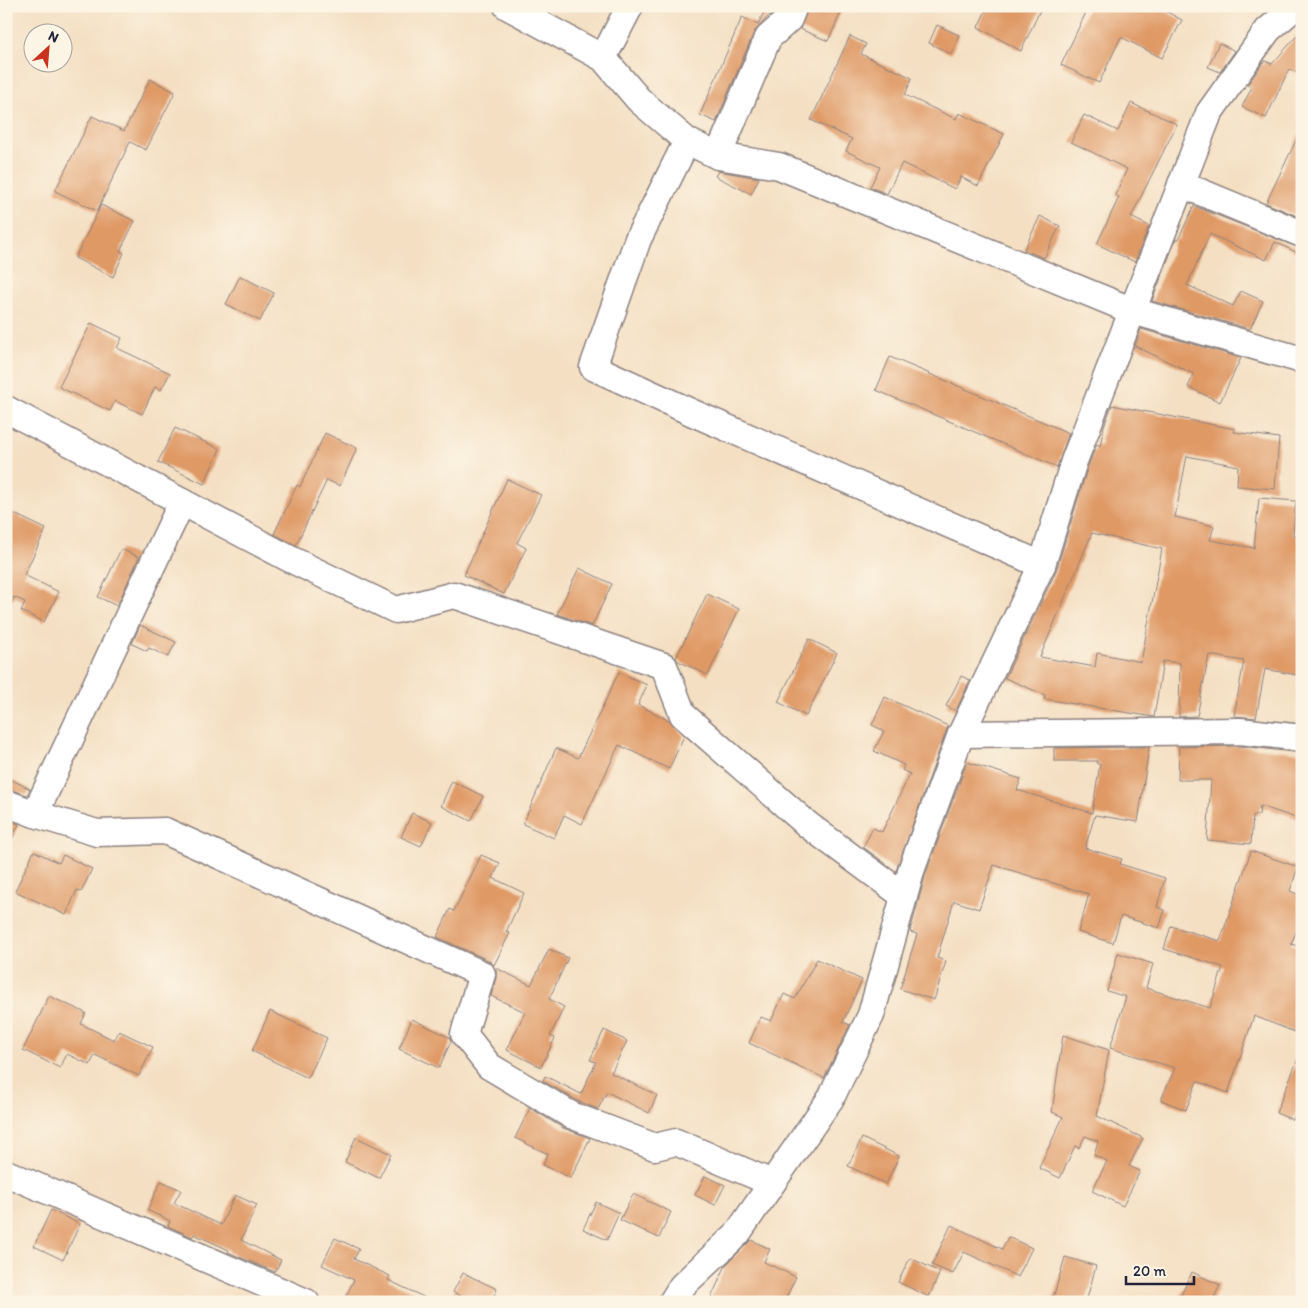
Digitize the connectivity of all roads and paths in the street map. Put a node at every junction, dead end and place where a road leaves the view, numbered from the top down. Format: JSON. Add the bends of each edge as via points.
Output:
{"nodes":[{"id":1,"x":507,"y":6,"type":"edge"},
{"id":2,"x":630,"y":6,"type":"edge"},
{"id":3,"x":794,"y":6,"type":"edge"},
{"id":4,"x":1296,"y":6,"type":"edge"},
{"id":5,"x":603,"y":58,"type":"junction"},
{"id":6,"x":687,"y":140,"type":"junction"},
{"id":7,"x":718,"y":156,"type":"junction"},
{"id":8,"x":1181,"y":184,"type":"junction"},
{"id":9,"x":1302,"y":234,"type":"edge"},
{"id":10,"x":1133,"y":311,"type":"junction"},
{"id":11,"x":1302,"y":360,"type":"edge"},
{"id":12,"x":6,"y":409,"type":"edge"},
{"id":13,"x":182,"y":502,"type":"junction"},
{"id":14,"x":1042,"y":565,"type":"junction"},
{"id":15,"x":961,"y":734,"type":"junction"},
{"id":16,"x":1302,"y":738,"type":"edge"},
{"id":17,"x":6,"y":803,"type":"edge"},
{"id":18,"x":35,"y":814,"type":"junction"},
{"id":19,"x":904,"y":896,"type":"junction"},
{"id":20,"x":6,"y":1173,"type":"edge"},
{"id":21,"x":772,"y":1183,"type":"junction"},
{"id":22,"x":306,"y":1302,"type":"edge"},
{"id":23,"x":672,"y":1302,"type":"edge"}],
"edges":[{"from":1,"to":5,"type":"street"},
{"from":2,"to":5,"type":"street"},
{"from":3,"to":7,"type":"street","via":[[789,19],[768,38]]},
{"from":4,"to":8,"type":"street","via":[[1268,30],[1209,113]]},
{"from":5,"to":6,"type":"street","via":[[639,100]]},
{"from":6,"to":7,"type":"street"},
{"from":6,"to":14,"type":"street","via":[[638,239],[593,367],[692,414]]},
{"from":7,"to":10,"type":"street","via":[[779,166]]},
{"from":8,"to":9,"type":"street"},
{"from":8,"to":10,"type":"street"},
{"from":10,"to":11,"type":"street"},
{"from":10,"to":14,"type":"street","via":[[1074,461]]},
{"from":12,"to":13,"type":"street"},
{"from":13,"to":18,"type":"street"},
{"from":13,"to":19,"type":"street","via":[[396,610],[454,595],[664,666],[683,715],[808,825]]},
{"from":14,"to":15,"type":"street"},
{"from":15,"to":16,"type":"street","via":[[1240,731]]},
{"from":15,"to":19,"type":"street"},
{"from":17,"to":18,"type":"street"},
{"from":18,"to":21,"type":"street","via":[[96,833],[164,831],[482,974],[464,1034],[489,1066],[571,1115],[655,1147],[676,1142]]},
{"from":19,"to":21,"type":"street","via":[[872,1015],[831,1098]]},
{"from":20,"to":22,"type":"street"},
{"from":21,"to":23,"type":"street","via":[[737,1234],[682,1286]]}]}
